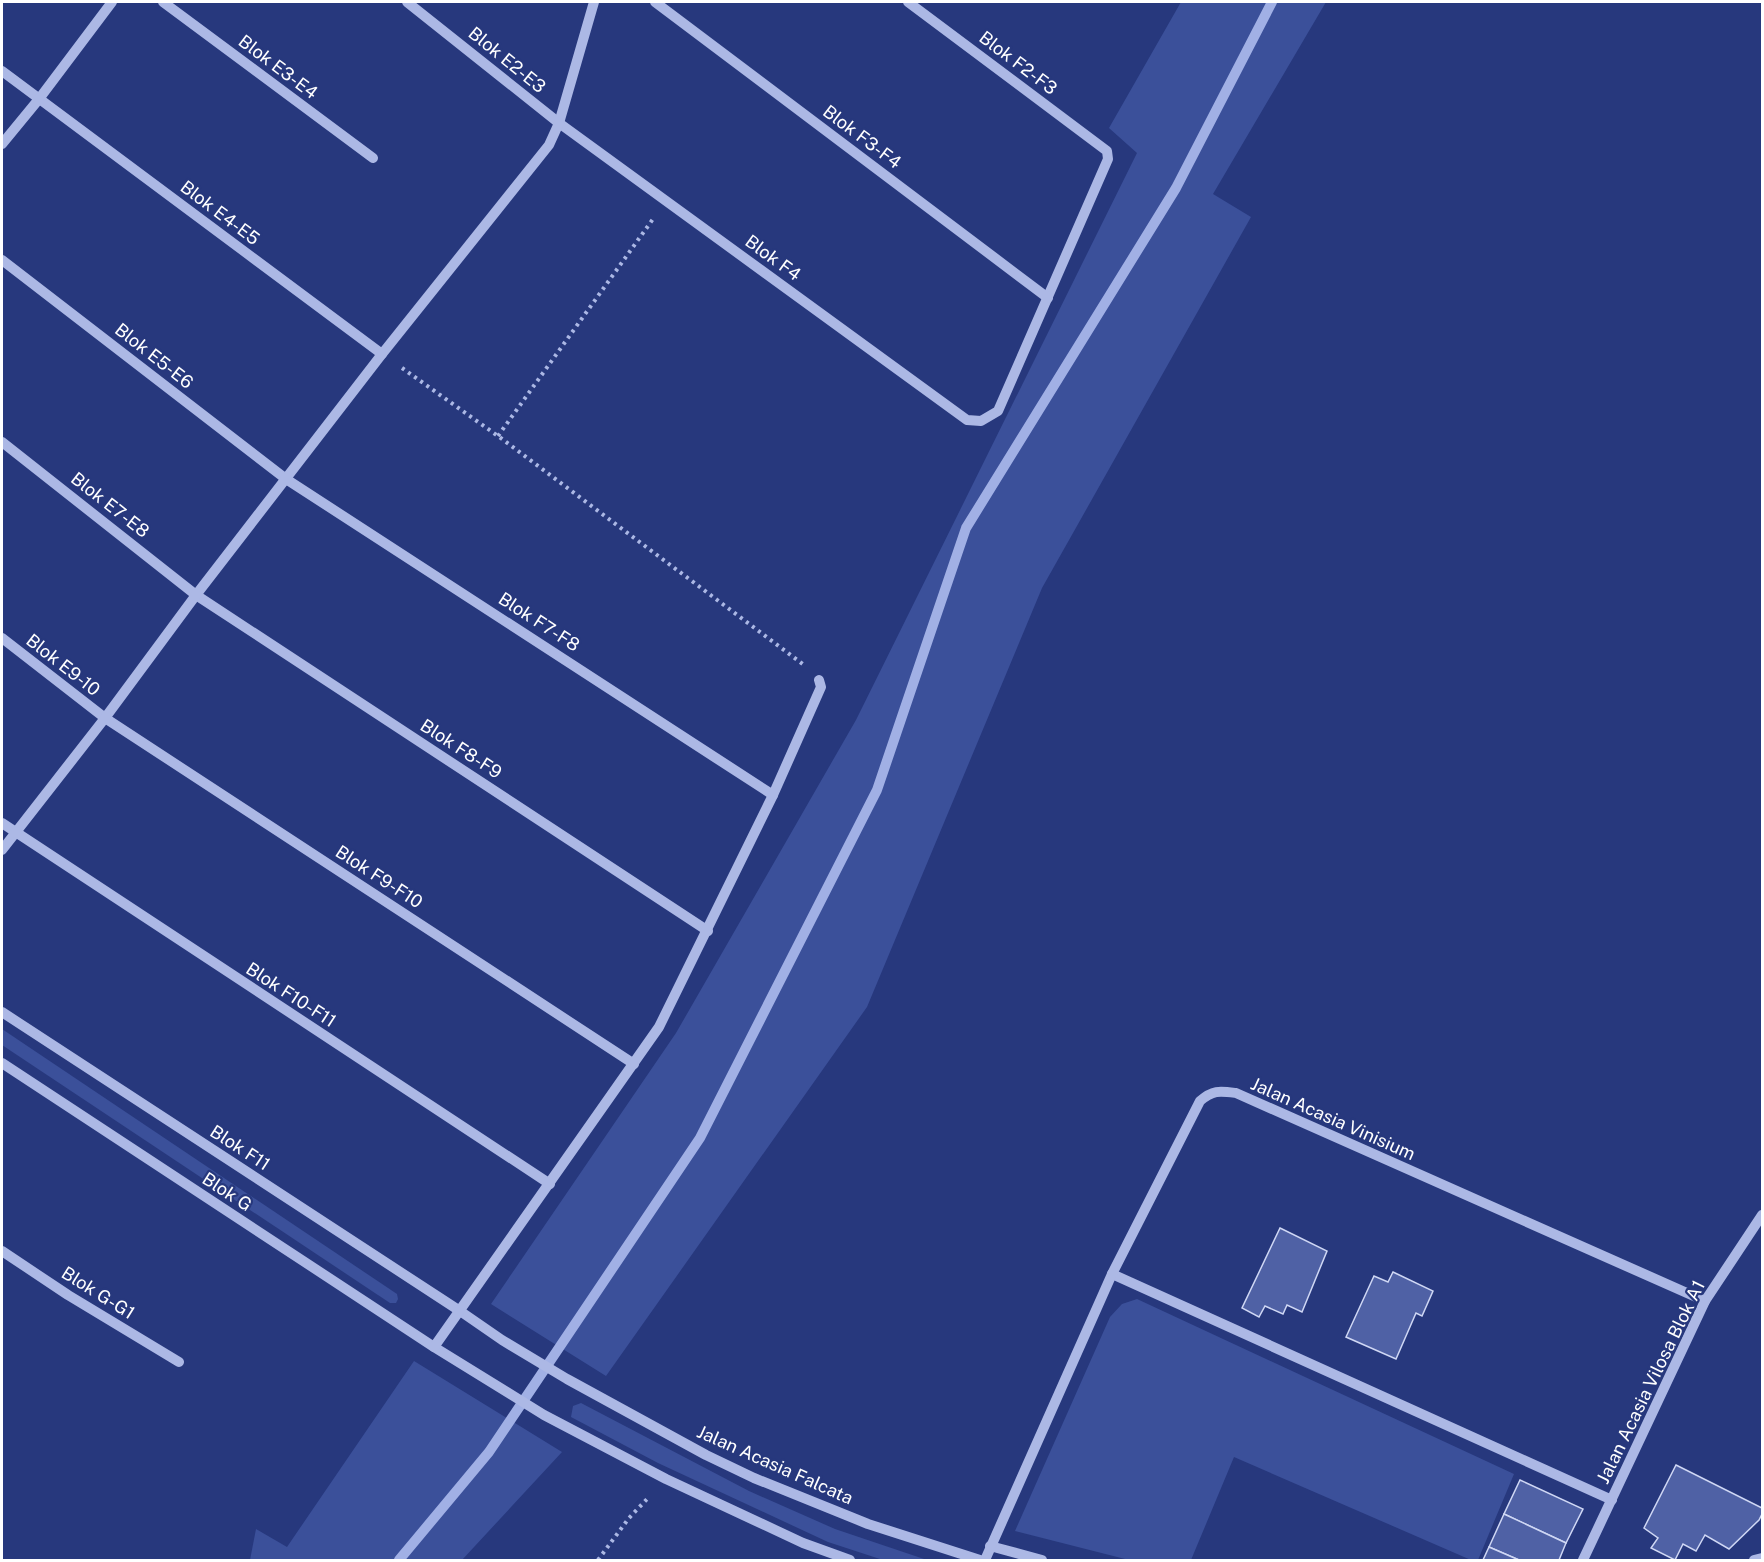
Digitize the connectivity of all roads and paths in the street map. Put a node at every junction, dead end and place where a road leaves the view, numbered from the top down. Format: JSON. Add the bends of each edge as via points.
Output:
{"nodes":[{"id":1,"x":112,"y":2,"type":"edge"},
{"id":2,"x":162,"y":2,"type":"edge"},
{"id":3,"x":407,"y":2,"type":"edge"},
{"id":4,"x":594,"y":2,"type":"edge"},
{"id":5,"x":655,"y":2,"type":"edge"},
{"id":6,"x":908,"y":2,"type":"edge"},
{"id":7,"x":2,"y":71,"type":"edge"},
{"id":8,"x":39,"y":99,"type":"junction"},
{"id":9,"x":559,"y":123,"type":"junction"},
{"id":10,"x":2,"y":144,"type":"edge"},
{"id":11,"x":373,"y":158,"type":"dead end"},
{"id":12,"x":666,"y":201,"type":"junction"},
{"id":13,"x":2,"y":260,"type":"edge"},
{"id":14,"x":1048,"y":298,"type":"junction"},
{"id":15,"x":382,"y":354,"type":"junction"},
{"id":16,"x":498,"y":436,"type":"junction"},
{"id":17,"x":2,"y":442,"type":"edge"},
{"id":18,"x":286,"y":479,"type":"junction"},
{"id":19,"x":196,"y":595,"type":"junction"},
{"id":20,"x":2,"y":638,"type":"edge"},
{"id":21,"x":819,"y":680,"type":"joint"},
{"id":22,"x":105,"y":718,"type":"junction"},
{"id":23,"x":773,"y":795,"type":"junction"},
{"id":24,"x":2,"y":824,"type":"edge"},
{"id":25,"x":14,"y":833,"type":"junction"},
{"id":26,"x":2,"y":850,"type":"edge"},
{"id":27,"x":708,"y":930,"type":"junction"},
{"id":28,"x":2,"y":1012,"type":"edge"},
{"id":29,"x":2,"y":1063,"type":"edge"},
{"id":30,"x":634,"y":1064,"type":"junction"},
{"id":31,"x":550,"y":1184,"type":"junction"},
{"id":32,"x":1760,"y":1219,"type":"edge"},
{"id":33,"x":2,"y":1251,"type":"edge"},
{"id":34,"x":1112,"y":1274,"type":"junction"},
{"id":35,"x":1705,"y":1301,"type":"junction"},
{"id":36,"x":460,"y":1311,"type":"junction"},
{"id":37,"x":502,"y":1340,"type":"joint"},
{"id":38,"x":434,"y":1347,"type":"junction"},
{"id":39,"x":179,"y":1362,"type":"dead end"},
{"id":40,"x":666,"y":1479,"type":"junction"},
{"id":41,"x":1612,"y":1500,"type":"junction"},
{"id":42,"x":990,"y":1546,"type":"junction"},
{"id":43,"x":1762,"y":1558,"type":"edge"},
{"id":44,"x":598,"y":1560,"type":"edge"},
{"id":45,"x":850,"y":1560,"type":"edge"},
{"id":46,"x":980,"y":1560,"type":"edge"},
{"id":47,"x":985,"y":1560,"type":"edge"},
{"id":48,"x":1042,"y":1560,"type":"edge"},
{"id":49,"x":1583,"y":1560,"type":"edge"},
{"id":50,"x":1754,"y":1560,"type":"edge"}],
"edges":[{"from":1,"to":8,"type":"street"},
{"from":2,"to":11,"type":"street","name":"Blok E3-E4"},
{"from":3,"to":9,"type":"street","name":"Blok E2-E3"},
{"from":4,"to":9,"type":"street"},
{"from":5,"to":14,"type":"street","name":"Blok F3-F4"},
{"from":6,"to":14,"type":"street","name":"Blok F2-F3","via":[[1107,151],[1108,159]]},
{"from":7,"to":8,"type":"street","name":"Blok E4-E5"},
{"from":8,"to":10,"type":"street"},
{"from":8,"to":15,"type":"street","name":"Blok E4-E5"},
{"from":9,"to":12,"type":"street","name":"Blok F4"},
{"from":9,"to":15,"type":"street","via":[[549,145]]},
{"from":12,"to":14,"type":"street","name":"Blok F4","via":[[967,420],[981,421],[998,411]]},
{"from":12,"to":16,"type":"path"},
{"from":13,"to":18,"type":"street","name":"Blok E5-E6"},
{"from":15,"to":16,"type":"path"},
{"from":15,"to":18,"type":"street"},
{"from":16,"to":21,"type":"path"},
{"from":17,"to":19,"type":"street","name":"Blok E7-E8"},
{"from":18,"to":19,"type":"street"},
{"from":18,"to":23,"type":"street","name":"Blok F7-F8"},
{"from":19,"to":22,"type":"street"},
{"from":19,"to":27,"type":"street","name":"Blok F8-F9"},
{"from":20,"to":22,"type":"street","name":"Blok E9-10"},
{"from":21,"to":23,"type":"street","via":[[821,687]]},
{"from":22,"to":25,"type":"street"},
{"from":22,"to":30,"type":"street","name":"Blok F9-F10"},
{"from":23,"to":27,"type":"street"},
{"from":24,"to":25,"type":"street","name":"Blok F10-F11"},
{"from":25,"to":26,"type":"street"},
{"from":25,"to":31,"type":"street","name":"Blok F10-F11"},
{"from":27,"to":30,"type":"street","via":[[659,1027]]},
{"from":28,"to":36,"type":"street","name":"Blok F11"},
{"from":29,"to":38,"type":"street","name":"Blok G"},
{"from":30,"to":31,"type":"street"},
{"from":31,"to":36,"type":"street"},
{"from":32,"to":35,"type":"street","name":"Jalan Acasia Vilosa Blok A1"},
{"from":33,"to":39,"type":"street","name":"Blok G-G1"},
{"from":34,"to":35,"type":"street","name":"Jalan Acasia Vinisium","via":[[1200,1101],[1220,1091],[1236,1093]]},
{"from":34,"to":41,"type":"street"},
{"from":34,"to":42,"type":"street","name":"Jalan Acasia Vinisium"},
{"from":35,"to":41,"type":"street","name":"Jalan Acasia Vilosa Blok A1"},
{"from":36,"to":37,"type":"street","name":"Blok F11"},
{"from":36,"to":38,"type":"street"},
{"from":37,"to":46,"type":"street","name":"Jalan Acasia Falcata","via":[[754,1478],[868,1524]]},
{"from":38,"to":40,"type":"street","name":"Blok G","via":[[544,1415]]},
{"from":40,"to":44,"type":"path","via":[[629,1518]]},
{"from":40,"to":45,"type":"street","via":[[803,1543]]},
{"from":41,"to":49,"type":"street","name":"Jalan Acasia Vilosa Blok A1"},
{"from":42,"to":47,"type":"street","name":"Jalan Acasia Vinisium"},
{"from":42,"to":48,"type":"street"},
{"from":43,"to":50,"type":"street"}]}
